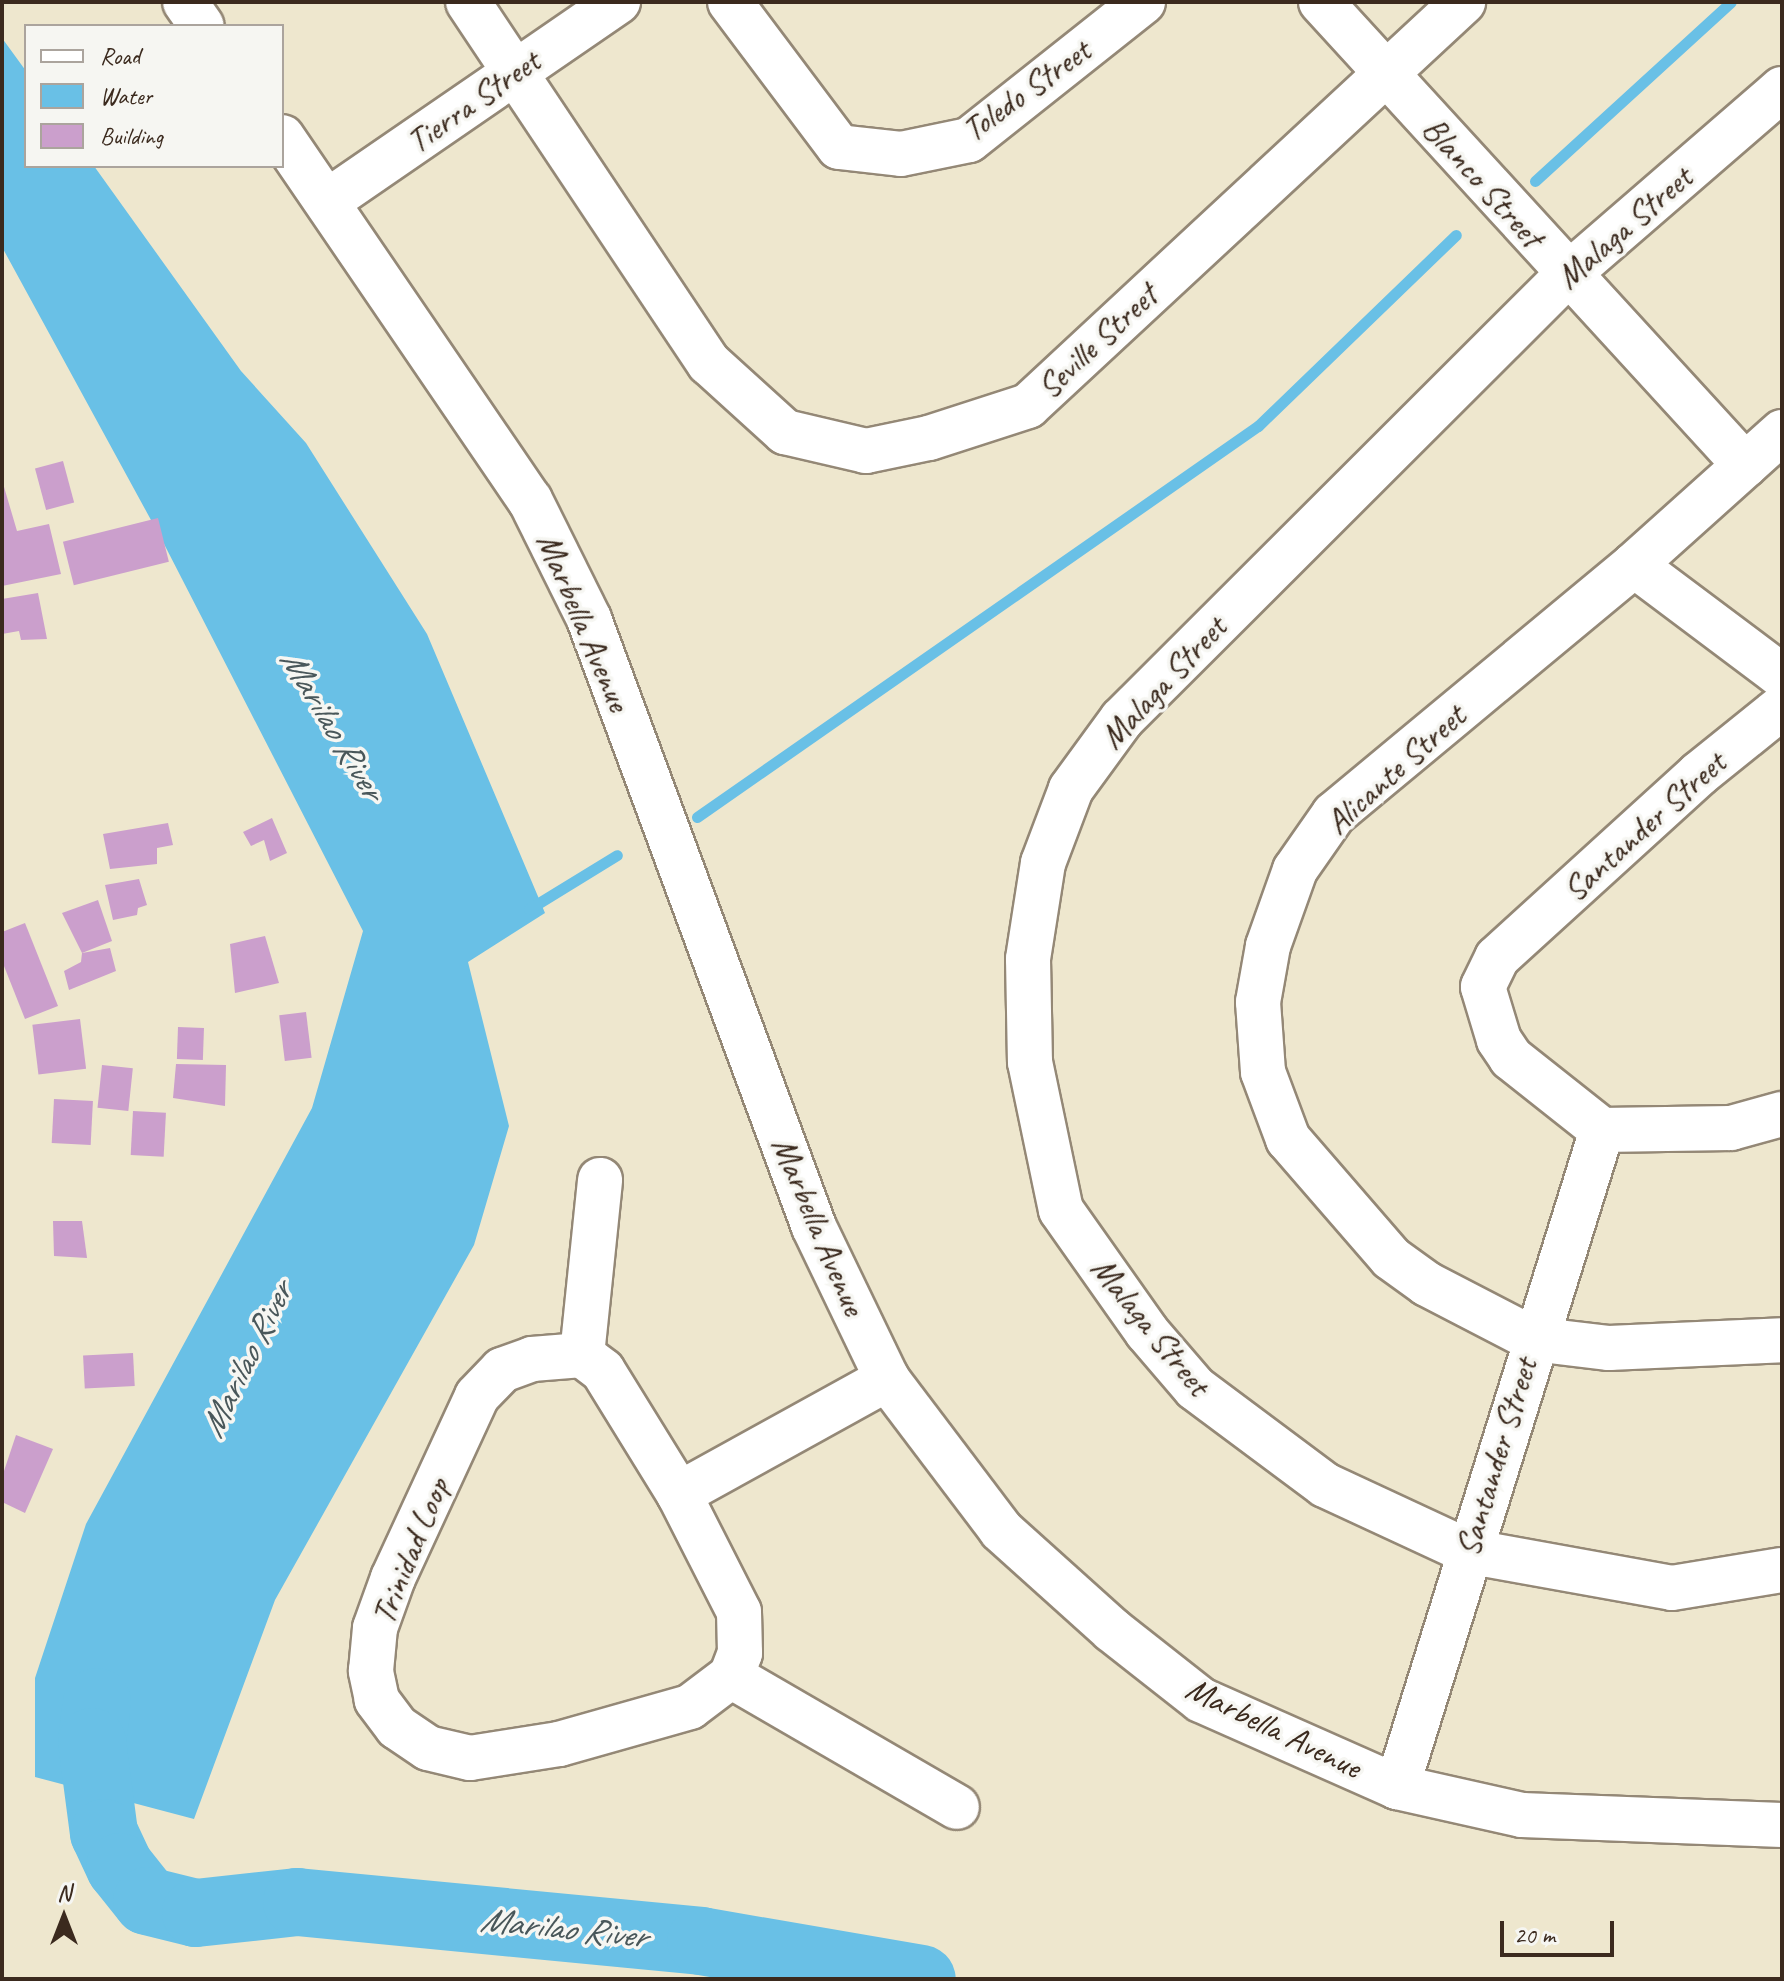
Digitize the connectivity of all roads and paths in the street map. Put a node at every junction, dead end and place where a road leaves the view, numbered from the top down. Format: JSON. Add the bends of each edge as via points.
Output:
{"nodes":[{"id":1,"x":185,"y":2,"type":"edge"},
{"id":2,"x":468,"y":2,"type":"edge"},
{"id":3,"x":618,"y":2,"type":"edge"},
{"id":4,"x":730,"y":2,"type":"edge"},
{"id":5,"x":1143,"y":2,"type":"edge"},
{"id":6,"x":1321,"y":2,"type":"edge"},
{"id":7,"x":1463,"y":2,"type":"edge"},
{"id":8,"x":201,"y":24,"type":"edge"},
{"id":9,"x":514,"y":72,"type":"junction"},
{"id":10,"x":1384,"y":72,"type":"junction"},
{"id":11,"x":1782,"y":89,"type":"edge"},
{"id":12,"x":284,"y":140,"type":"edge"},
{"id":13,"x":328,"y":201,"type":"junction"},
{"id":14,"x":1567,"y":275,"type":"junction"},
{"id":15,"x":1782,"y":432,"type":"edge"},
{"id":16,"x":1745,"y":465,"type":"junction"},
{"id":17,"x":1634,"y":565,"type":"junction"},
{"id":18,"x":1782,"y":676,"type":"edge"},
{"id":19,"x":1782,"y":707,"type":"edge"},
{"id":20,"x":1782,"y":1114,"type":"edge"},
{"id":21,"x":1602,"y":1130,"type":"junction"},
{"id":22,"x":600,"y":1180,"type":"dead end"},
{"id":23,"x":1533,"y":1339,"type":"junction"},
{"id":24,"x":1782,"y":1340,"type":"edge"},
{"id":25,"x":582,"y":1355,"type":"junction"},
{"id":26,"x":887,"y":1379,"type":"junction"},
{"id":27,"x":679,"y":1494,"type":"junction"},
{"id":28,"x":1467,"y":1551,"type":"junction"},
{"id":29,"x":1782,"y":1570,"type":"edge"},
{"id":30,"x":731,"y":1676,"type":"junction"},
{"id":31,"x":1397,"y":1787,"type":"junction"},
{"id":32,"x":957,"y":1807,"type":"dead end"},
{"id":33,"x":1782,"y":1825,"type":"edge"}],
"edges":[{"from":1,"to":8,"type":"street"},
{"from":2,"to":9,"type":"street","name":"Seville Street"},
{"from":3,"to":9,"type":"street","name":"Tierra Street"},
{"from":4,"to":5,"type":"street","name":"Toledo Street","via":[[839,147],[901,154],[969,140]]},
{"from":6,"to":10,"type":"street","name":"Blanco Street"},
{"from":7,"to":10,"type":"street","name":"Seville Street"},
{"from":9,"to":10,"type":"street","name":"Seville Street","via":[[709,363],[785,432],[866,451],[929,438],[1028,406]]},
{"from":9,"to":13,"type":"street","name":"Tierra Street"},
{"from":10,"to":14,"type":"street","name":"Blanco Street"},
{"from":11,"to":14,"type":"street","name":"Malaga Street"},
{"from":12,"to":13,"type":"street","name":"Marbella Avenue"},
{"from":13,"to":26,"type":"street","name":"Marbella Avenue","via":[[530,500],[589,619],[814,1227]]},
{"from":14,"to":16,"type":"street","name":"Blanco Street"},
{"from":14,"to":28,"type":"street","name":"Malaga Street","via":[[1122,719],[1071,789],[1043,863],[1028,959],[1030,1062],[1061,1210],[1147,1332],[1195,1388],[1325,1485]]},
{"from":15,"to":16,"type":"street","name":"Alicante Street"},
{"from":16,"to":17,"type":"street","name":"Alicante Street"},
{"from":17,"to":18,"type":"street"},
{"from":17,"to":23,"type":"street","name":"Alicante Street","via":[[1334,814],[1295,870],[1261,971],[1263,1072],[1288,1139],[1391,1258],[1427,1284]]},
{"from":19,"to":21,"type":"street","name":"Santander Street","via":[[1497,958],[1483,987],[1499,1040],[1511,1058]]},
{"from":20,"to":21,"type":"street","via":[[1731,1128]]},
{"from":21,"to":23,"type":"street","name":"Santander Street"},
{"from":22,"to":25,"type":"street"},
{"from":23,"to":24,"type":"street","name":"Alicante Street","via":[[1609,1348]]},
{"from":23,"to":28,"type":"street","name":"Santander Street"},
{"from":25,"to":27,"type":"street","via":[[603,1371]]},
{"from":25,"to":30,"type":"street","name":"Trinidad Loop","via":[[532,1359],[502,1370],[477,1396],[375,1628],[371,1671],[377,1700],[397,1727],[428,1748],[470,1758],[559,1744],[663,1717],[690,1707]]},
{"from":26,"to":27,"type":"street"},
{"from":26,"to":31,"type":"street","name":"Marbella Avenue","via":[[1001,1530],[1112,1630],[1201,1700]]},
{"from":27,"to":30,"type":"street","via":[[739,1612],[740,1653]]},
{"from":28,"to":29,"type":"street","name":"Malaga Street","via":[[1672,1588]]},
{"from":28,"to":31,"type":"street","name":"Santander Street"},
{"from":30,"to":32,"type":"street"},
{"from":31,"to":33,"type":"street","name":"Marbella Avenue","via":[[1522,1815]]}]}
